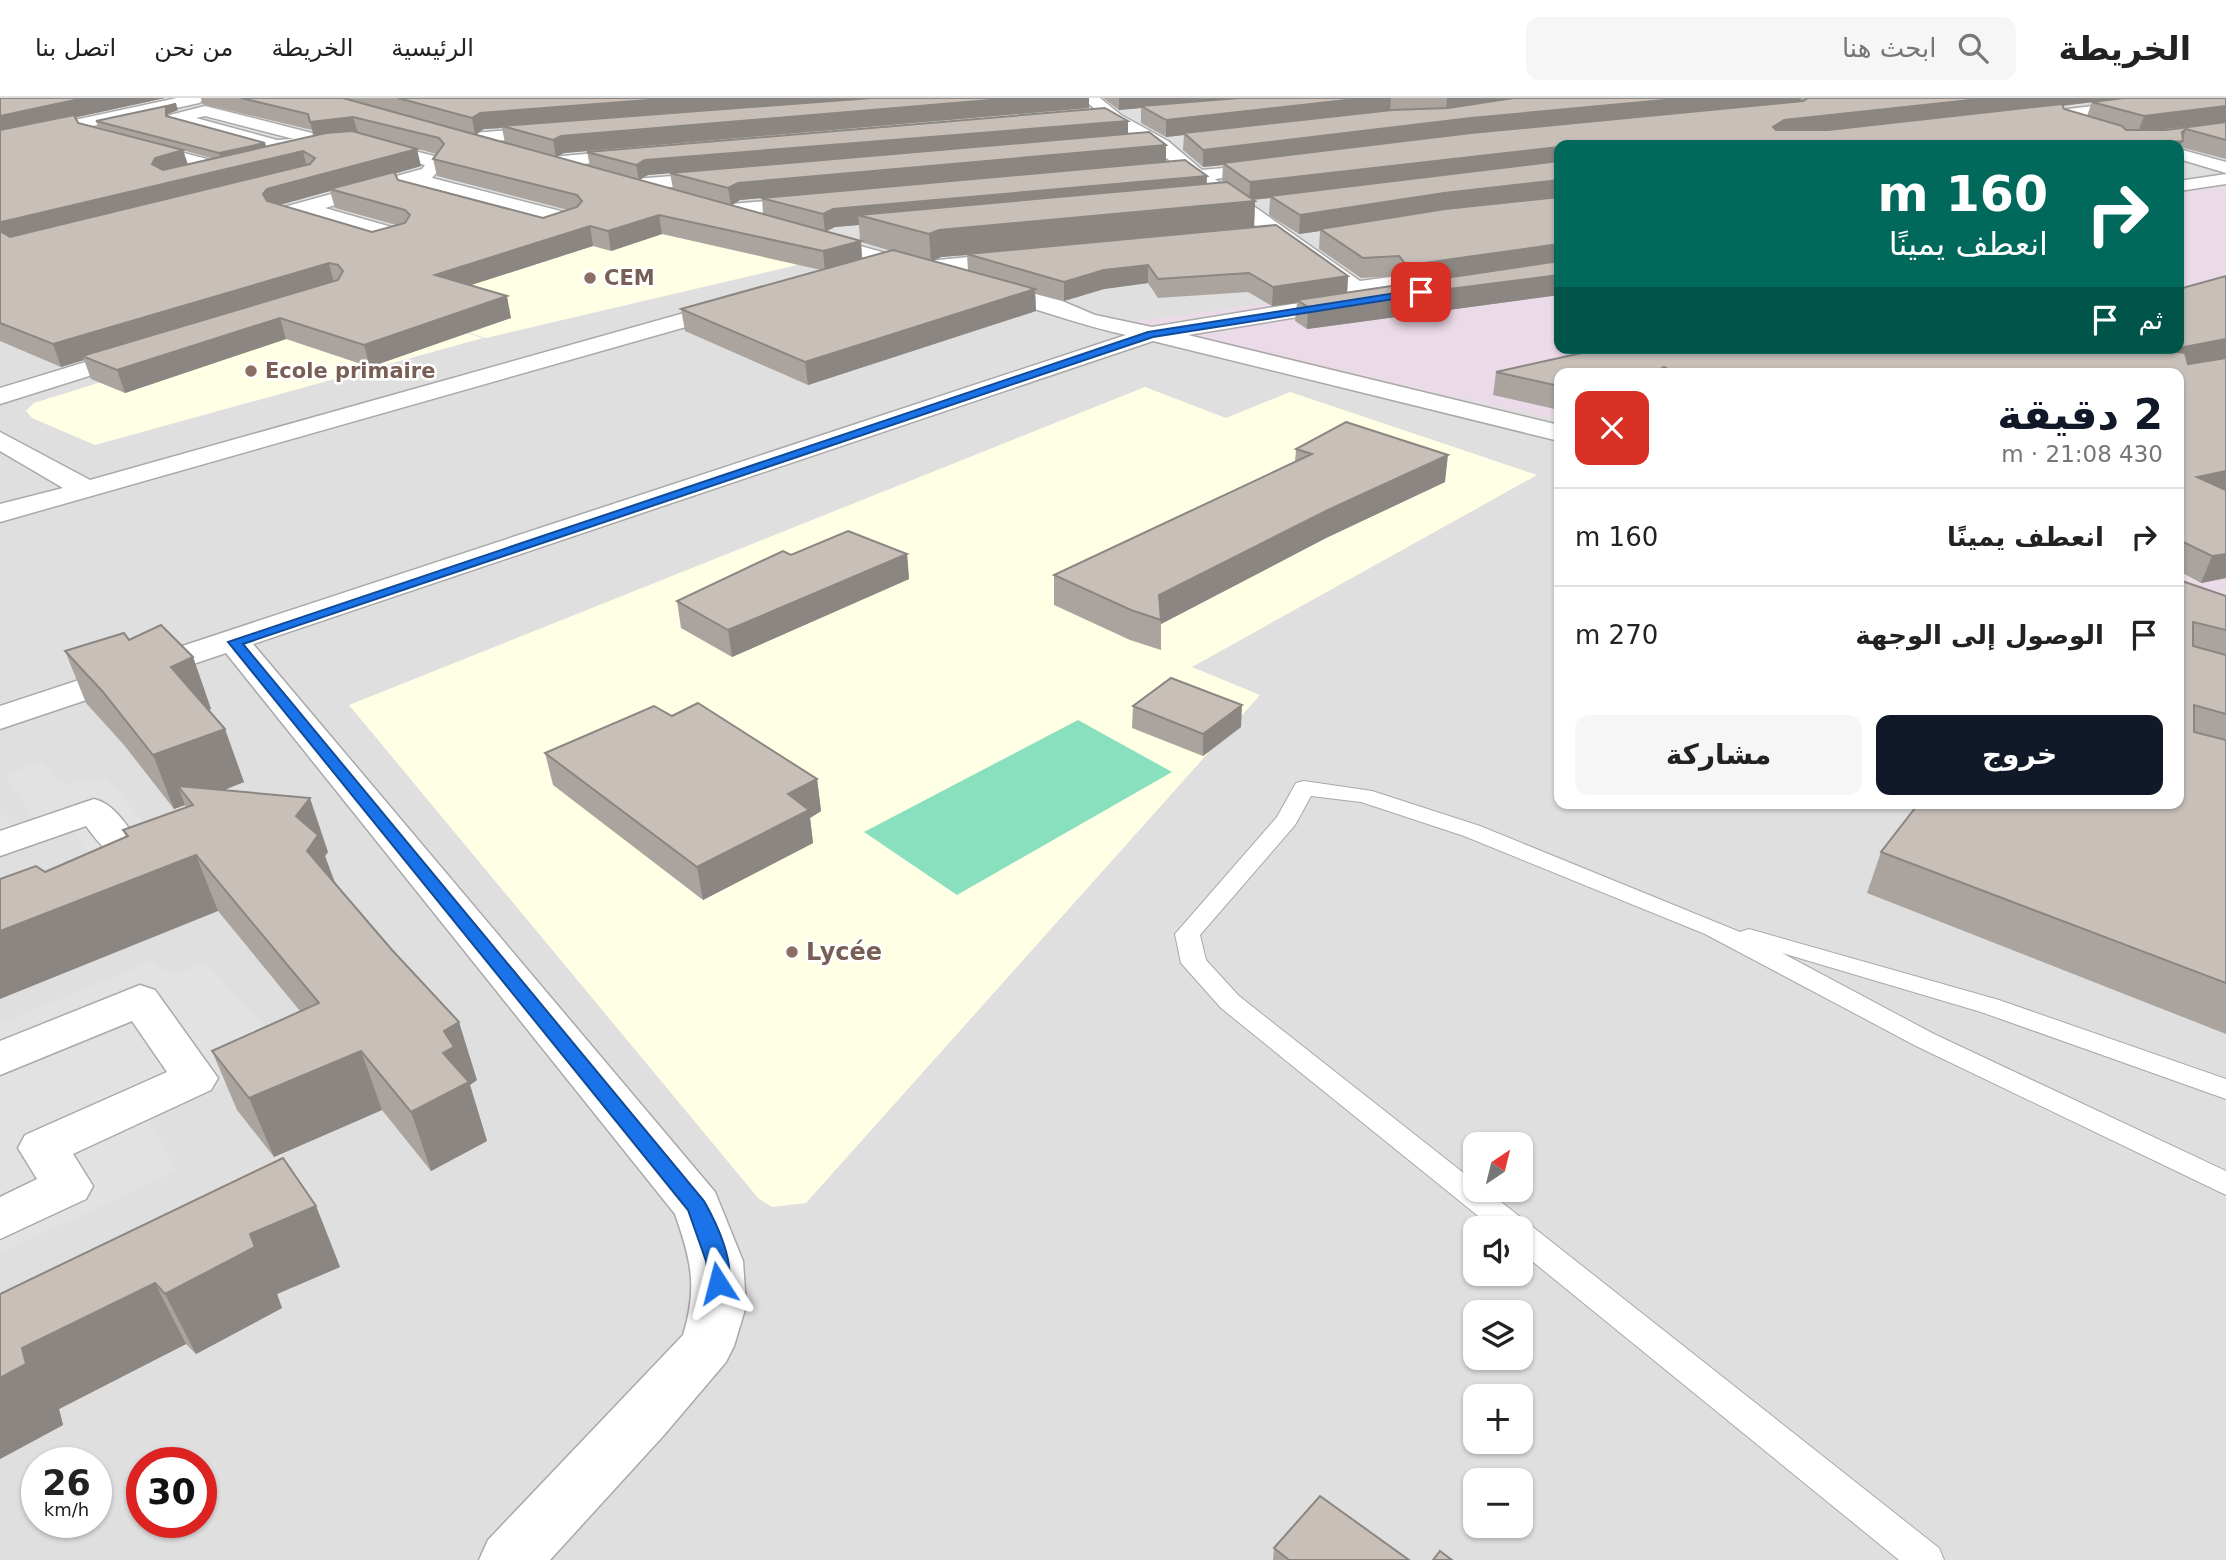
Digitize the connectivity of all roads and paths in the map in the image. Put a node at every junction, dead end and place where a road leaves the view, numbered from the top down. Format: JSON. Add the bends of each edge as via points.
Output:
{"nodes":[{"id":1,"x":123,"y":98,"type":"edge"},
{"id":2,"x":199,"y":98,"type":"edge"},
{"id":3,"x":2195,"y":98,"type":"edge"},
{"id":4,"x":1086,"y":107,"type":"edge"},
{"id":5,"x":2014,"y":113,"type":"edge"},
{"id":6,"x":1142,"y":115,"type":"dead end"},
{"id":7,"x":1112,"y":116,"type":"junction"},
{"id":8,"x":2053,"y":116,"type":"junction"},
{"id":9,"x":0,"y":125,"type":"edge"},
{"id":10,"x":2089,"y":127,"type":"edge"},
{"id":11,"x":570,"y":130,"type":"edge"},
{"id":12,"x":103,"y":136,"type":"edge"},
{"id":13,"x":0,"y":141,"type":"edge"},
{"id":14,"x":444,"y":141,"type":"junction"},
{"id":15,"x":1189,"y":142,"type":"edge"},
{"id":16,"x":1122,"y":143,"type":"edge"},
{"id":17,"x":1156,"y":143,"type":"junction"},
{"id":18,"x":305,"y":145,"type":"junction"},
{"id":19,"x":652,"y":153,"type":"edge"},
{"id":20,"x":2184,"y":156,"type":"edge"},
{"id":21,"x":527,"y":159,"type":"junction"},
{"id":22,"x":1290,"y":164,"type":"edge"},
{"id":23,"x":220,"y":168,"type":"junction"},
{"id":24,"x":2226,"y":169,"type":"edge"},
{"id":25,"x":1160,"y":171,"type":"edge"},
{"id":26,"x":1193,"y":172,"type":"junction"},
{"id":27,"x":2184,"y":174,"type":"edge"},
{"id":28,"x":747,"y":176,"type":"edge"},
{"id":29,"x":182,"y":177,"type":"edge"},
{"id":30,"x":2226,"y":179,"type":"edge"},
{"id":31,"x":330,"y":182,"type":"edge"},
{"id":32,"x":407,"y":183,"type":"junction"},
{"id":33,"x":2184,"y":185,"type":"edge"},
{"id":34,"x":622,"y":186,"type":"junction"},
{"id":35,"x":363,"y":191,"type":"junction"},
{"id":36,"x":828,"y":201,"type":"edge"},
{"id":37,"x":1202,"y":201,"type":"edge"},
{"id":38,"x":1237,"y":204,"type":"junction"},
{"id":39,"x":1270,"y":206,"type":"edge"},
{"id":40,"x":303,"y":207,"type":"junction"},
{"id":41,"x":718,"y":211,"type":"junction"},
{"id":42,"x":868,"y":233,"type":"edge"},
{"id":43,"x":1252,"y":236,"type":"edge"},
{"id":44,"x":1322,"y":238,"type":"edge"},
{"id":45,"x":812,"y":239,"type":"junction"},
{"id":46,"x":1286,"y":239,"type":"junction"},
{"id":47,"x":1043,"y":256,"type":"edge"},
{"id":48,"x":1554,"y":262,"type":"edge"},
{"id":49,"x":906,"y":265,"type":"junction"},
{"id":50,"x":855,"y":272,"type":"edge"},
{"id":51,"x":1554,"y":273,"type":"edge"},
{"id":52,"x":1356,"y":288,"type":"junction"},
{"id":53,"x":762,"y":298,"type":"edge"},
{"id":54,"x":1088,"y":320,"type":"junction"},
{"id":55,"x":1152,"y":334,"type":"junction"},
{"id":56,"x":161,"y":346,"type":"edge"},
{"id":57,"x":0,"y":396,"type":"edge"},
{"id":58,"x":1554,"y":432,"type":"edge"},
{"id":59,"x":0,"y":440,"type":"edge"},
{"id":60,"x":87,"y":490,"type":"junction"},
{"id":61,"x":0,"y":513,"type":"edge"},
{"id":62,"x":234,"y":642,"type":"junction"},
{"id":63,"x":0,"y":718,"type":"edge"},
{"id":64,"x":0,"y":844,"type":"edge"},
{"id":65,"x":121,"y":845,"type":"edge"},
{"id":66,"x":1714,"y":928,"type":"junction"},
{"id":67,"x":0,"y":1059,"type":"edge"},
{"id":68,"x":2226,"y":1089,"type":"edge"},
{"id":69,"x":2226,"y":1184,"type":"edge"},
{"id":70,"x":1498,"y":1216,"type":"edge"},
{"id":71,"x":0,"y":1219,"type":"edge"},
{"id":72,"x":1533,"y":1245,"type":"edge"},
{"id":73,"x":510,"y":1560,"type":"edge"},
{"id":74,"x":1926,"y":1560,"type":"edge"}],
"edges":[{"from":1,"to":9,"type":"street"},
{"from":2,"to":13,"type":"street"},
{"from":3,"to":8,"type":"street"},
{"from":4,"to":7,"type":"street"},
{"from":5,"to":8,"type":"street"},
{"from":6,"to":7,"type":"street"},
{"from":7,"to":17,"type":"street"},
{"from":8,"to":10,"type":"street"},
{"from":11,"to":14,"type":"street"},
{"from":12,"to":23,"type":"street"},
{"from":14,"to":18,"type":"street","via":[[392,150],[357,141]]},
{"from":14,"to":21,"type":"street"},
{"from":14,"to":32,"type":"street","via":[[429,173]]},
{"from":15,"to":17,"type":"street"},
{"from":16,"to":17,"type":"street"},
{"from":17,"to":26,"type":"street"},
{"from":18,"to":18,"type":"street","via":[[306,137],[205,111],[176,118],[277,145]]},
{"from":18,"to":23,"type":"street"},
{"from":19,"to":21,"type":"street"},
{"from":20,"to":24,"type":"street"},
{"from":21,"to":34,"type":"street"},
{"from":22,"to":26,"type":"street"},
{"from":23,"to":29,"type":"street"},
{"from":24,"to":27,"type":"street"},
{"from":25,"to":26,"type":"street"},
{"from":26,"to":38,"type":"street"},
{"from":28,"to":34,"type":"street"},
{"from":30,"to":33,"type":"street"},
{"from":31,"to":35,"type":"street"},
{"from":32,"to":32,"type":"street","via":[[437,183],[573,220],[547,229],[410,192]]},
{"from":32,"to":35,"type":"street"},
{"from":34,"to":41,"type":"street"},
{"from":35,"to":40,"type":"street"},
{"from":36,"to":41,"type":"street"},
{"from":37,"to":38,"type":"street"},
{"from":38,"to":39,"type":"street"},
{"from":38,"to":46,"type":"street"},
{"from":40,"to":40,"type":"street","via":[[316,211],[402,236],[378,243],[280,214]]},
{"from":41,"to":45,"type":"street"},
{"from":42,"to":45,"type":"street"},
{"from":43,"to":46,"type":"street"},
{"from":44,"to":46,"type":"street"},
{"from":45,"to":49,"type":"street"},
{"from":46,"to":52,"type":"street"},
{"from":47,"to":49,"type":"street"},
{"from":48,"to":52,"type":"street"},
{"from":49,"to":50,"type":"street"},
{"from":49,"to":54,"type":"street","via":[[1054,306]]},
{"from":51,"to":55,"type":"street"},
{"from":52,"to":54,"type":"street"},
{"from":53,"to":60,"type":"street"},
{"from":54,"to":55,"type":"street"},
{"from":55,"to":58,"type":"street"},
{"from":55,"to":62,"type":"street"},
{"from":56,"to":57,"type":"street"},
{"from":59,"to":60,"type":"street"},
{"from":60,"to":61,"type":"street"},
{"from":62,"to":63,"type":"street"},
{"from":62,"to":73,"type":"street","via":[[697,1206],[717,1261],[719,1306],[707,1346]]},
{"from":64,"to":65,"type":"street","via":[[94,810]]},
{"from":66,"to":68,"type":"lane","via":[[1943,989]]},
{"from":66,"to":69,"type":"lane","via":[[1925,1040]]},
{"from":66,"to":70,"type":"lane","via":[[1472,831],[1364,796],[1304,789],[1287,820],[1187,934],[1194,964],[1230,1002]]},
{"from":67,"to":71,"type":"street","via":[[140,1000],[195,1079],[42,1148],[68,1186]]},
{"from":72,"to":74,"type":"lane"}]}
